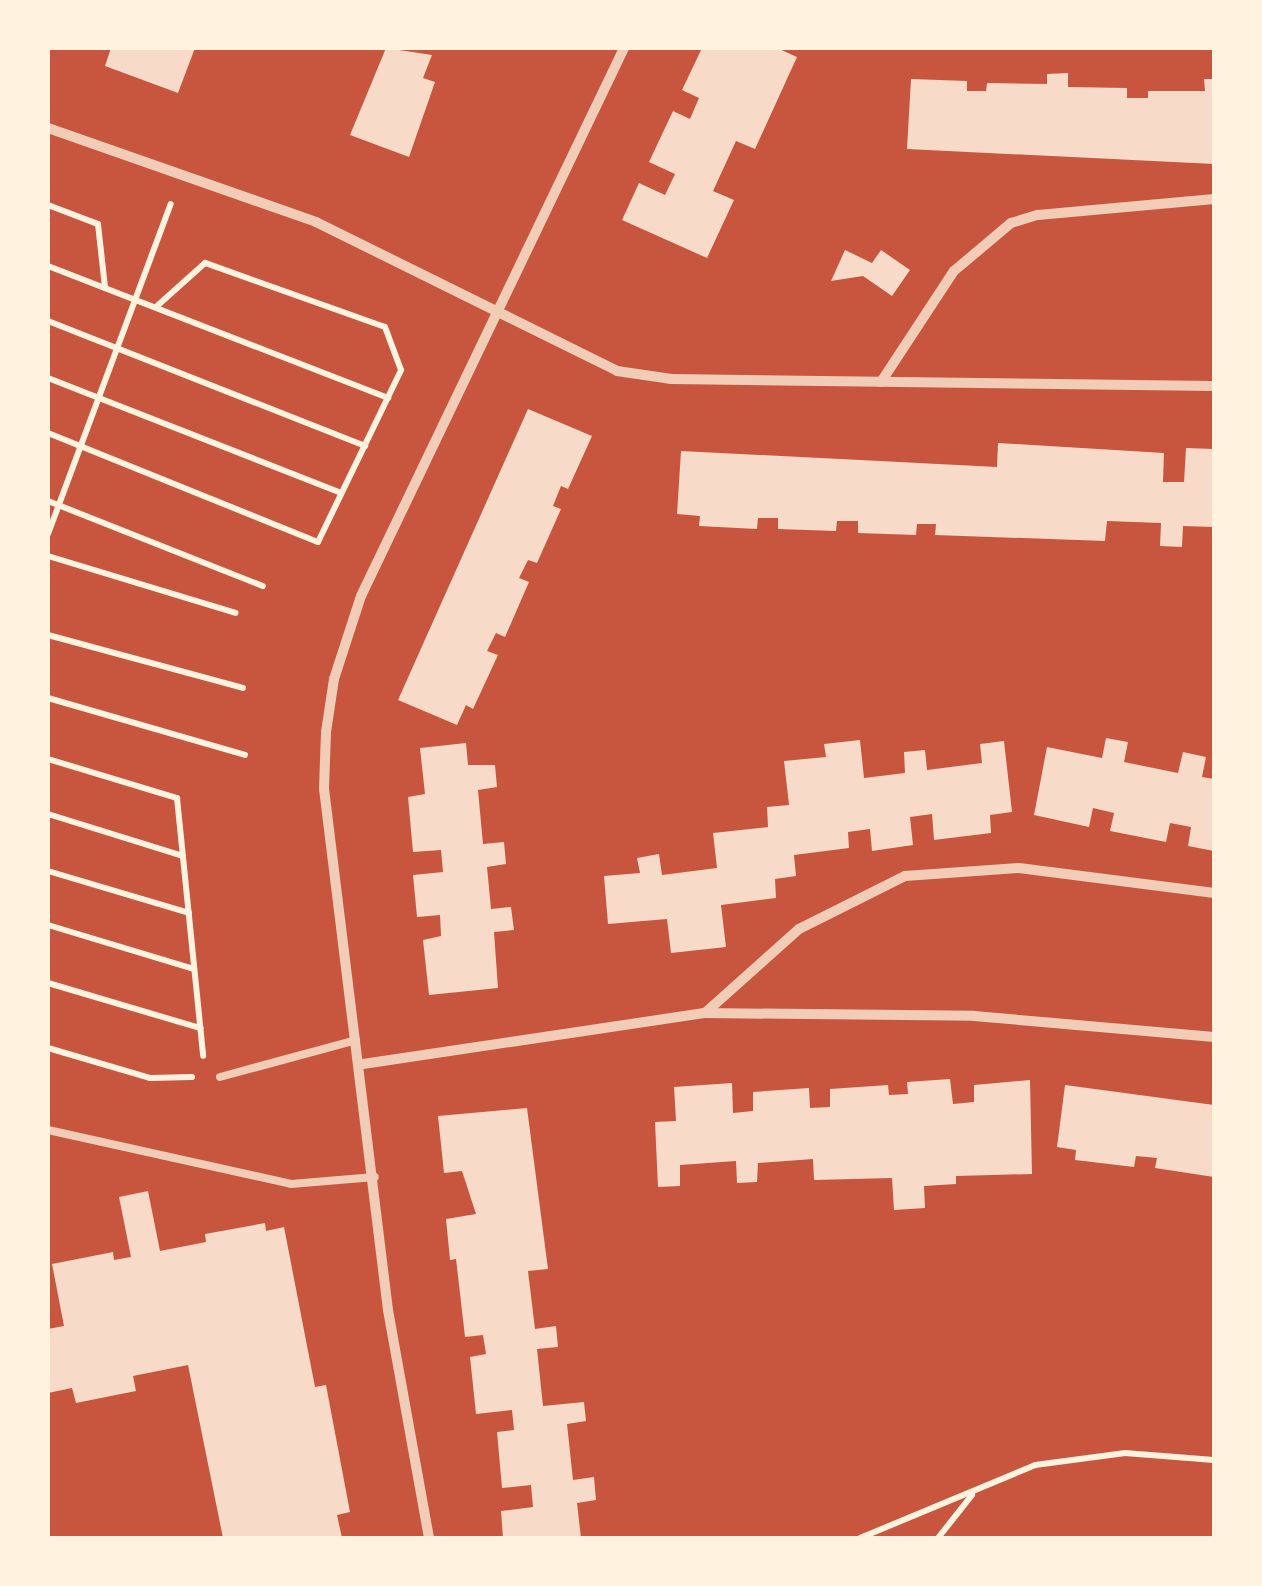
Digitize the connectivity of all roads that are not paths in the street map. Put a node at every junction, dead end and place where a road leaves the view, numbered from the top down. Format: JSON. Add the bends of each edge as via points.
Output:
{"nodes":[{"id":1,"x":624,"y":48,"type":"edge"},
{"id":2,"x":48,"y":128,"type":"edge"},
{"id":3,"x":1214,"y":198,"type":"edge"},
{"id":4,"x":499,"y":316,"type":"junction"},
{"id":5,"x":881,"y":382,"type":"junction"},
{"id":6,"x":1214,"y":386,"type":"edge"},
{"id":7,"x":1214,"y":893,"type":"edge"},
{"id":8,"x":704,"y":1013,"type":"junction"},
{"id":9,"x":1214,"y":1037,"type":"edge"},
{"id":10,"x":359,"y":1040,"type":"junction"},
{"id":11,"x":362,"y":1064,"type":"junction"},
{"id":12,"x":220,"y":1076,"type":"road end"},
{"id":13,"x":48,"y":1130,"type":"edge"},
{"id":14,"x":374,"y":1177,"type":"junction"},
{"id":15,"x":428,"y":1538,"type":"edge"}],
"edges":[{"from":1,"to":4,"type":"street"},
{"from":2,"to":4,"type":"street","via":[[316,222]]},
{"from":3,"to":5,"type":"street","via":[[1038,214],[1010,223],[954,271]]},
{"from":4,"to":5,"type":"street","via":[[617,371],[671,379]]},
{"from":4,"to":10,"type":"street","via":[[388,536],[334,679],[324,788]]},
{"from":5,"to":6,"type":"street"},
{"from":7,"to":8,"type":"street","via":[[1018,868],[905,876],[799,928]]},
{"from":8,"to":9,"type":"street","via":[[974,1016]]},
{"from":8,"to":11,"type":"street"},
{"from":10,"to":11,"type":"street"},
{"from":10,"to":12,"type":"lane"},
{"from":11,"to":14,"type":"street"},
{"from":13,"to":14,"type":"lane","via":[[290,1184]]},
{"from":14,"to":15,"type":"street","via":[[388,1310]]}]}
